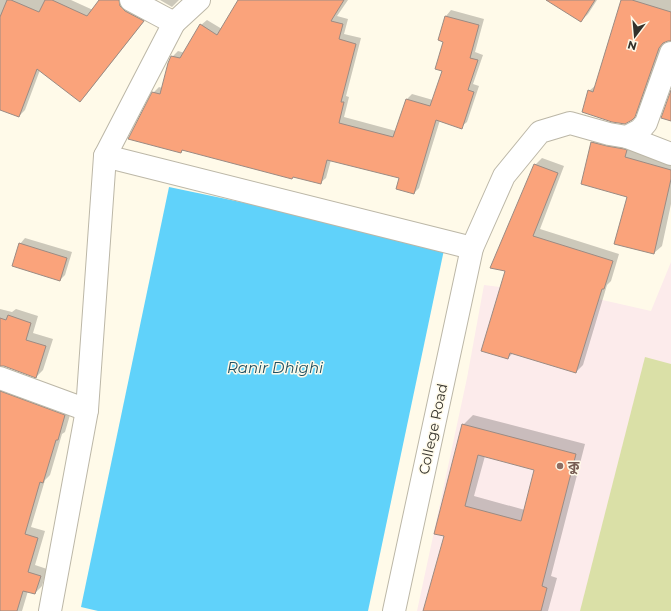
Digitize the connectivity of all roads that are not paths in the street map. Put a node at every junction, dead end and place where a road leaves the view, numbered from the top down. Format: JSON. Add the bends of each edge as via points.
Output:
{"nodes":[{"id":1,"x":131,"y":0,"type":"edge"},
{"id":2,"x":199,"y":0,"type":"edge"},
{"id":3,"x":174,"y":22,"type":"junction"},
{"id":4,"x":671,"y":53,"type":"edge"},
{"id":5,"x":627,"y":137,"type":"junction"},
{"id":6,"x":671,"y":154,"type":"edge"},
{"id":7,"x":105,"y":156,"type":"junction"},
{"id":8,"x":472,"y":248,"type":"junction"},
{"id":9,"x":0,"y":378,"type":"edge"},
{"id":10,"x":87,"y":410,"type":"junction"},
{"id":11,"x":50,"y":611,"type":"edge"},
{"id":12,"x":394,"y":611,"type":"edge"}],
"edges":[{"from":1,"to":3,"type":"street"},
{"from":2,"to":3,"type":"street"},
{"from":3,"to":7,"type":"street"},
{"from":4,"to":5,"type":"street","via":[[646,123],[640,130]]},
{"from":5,"to":6,"type":"street","name":"College Road"},
{"from":5,"to":8,"type":"street","name":"College Road","via":[[570,123],[540,132],[504,176]]},
{"from":7,"to":8,"type":"street"},
{"from":7,"to":10,"type":"street"},
{"from":8,"to":12,"type":"street","name":"College Road"},
{"from":9,"to":10,"type":"street"},
{"from":10,"to":11,"type":"street"}]}
